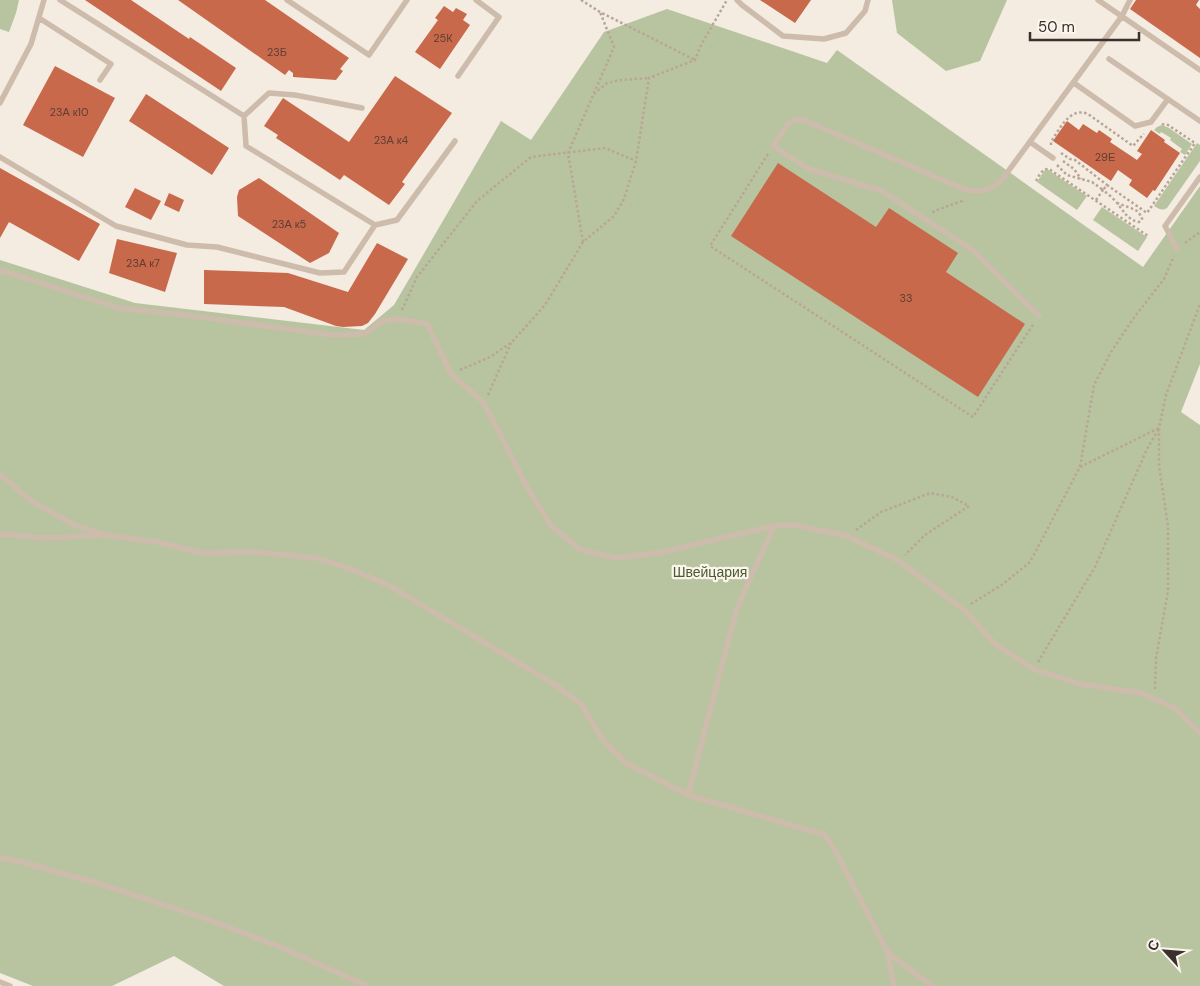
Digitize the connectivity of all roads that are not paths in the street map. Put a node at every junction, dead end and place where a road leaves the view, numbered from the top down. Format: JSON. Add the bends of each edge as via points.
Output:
{"nodes":[{"id":1,"x":44,"y":0,"type":"edge"},
{"id":2,"x":60,"y":0,"type":"edge"},
{"id":3,"x":287,"y":0,"type":"edge"},
{"id":4,"x":407,"y":0,"type":"edge"},
{"id":5,"x":476,"y":0,"type":"edge"},
{"id":6,"x":737,"y":0,"type":"edge"},
{"id":7,"x":868,"y":0,"type":"edge"},
{"id":8,"x":1098,"y":0,"type":"edge"},
{"id":9,"x":1130,"y":0,"type":"edge"},
{"id":10,"x":1122,"y":16,"type":"junction"},
{"id":11,"x":39,"y":18,"type":"junction"},
{"id":12,"x":1110,"y":59,"type":"dead end"},
{"id":13,"x":1200,"y":70,"type":"edge"},
{"id":14,"x":458,"y":76,"type":"dead end"},
{"id":15,"x":100,"y":80,"type":"dead end"},
{"id":16,"x":1074,"y":82,"type":"junction"},
{"id":17,"x":1168,"y":99,"type":"junction"},
{"id":18,"x":0,"y":103,"type":"edge"},
{"id":19,"x":362,"y":108,"type":"dead end"},
{"id":20,"x":244,"y":116,"type":"junction"},
{"id":21,"x":1200,"y":121,"type":"edge"},
{"id":22,"x":455,"y":141,"type":"dead end"},
{"id":23,"x":1030,"y":142,"type":"junction"},
{"id":24,"x":0,"y":157,"type":"edge"},
{"id":25,"x":1054,"y":158,"type":"dead end"},
{"id":26,"x":1200,"y":177,"type":"edge"},
{"id":27,"x":375,"y":225,"type":"junction"},
{"id":28,"x":1177,"y":249,"type":"road end"},
{"id":29,"x":0,"y":270,"type":"edge"},
{"id":30,"x":1039,"y":316,"type":"road end"},
{"id":31,"x":0,"y":474,"type":"edge"},
{"id":32,"x":774,"y":526,"type":"junction"},
{"id":33,"x":0,"y":534,"type":"edge"},
{"id":34,"x":104,"y":535,"type":"junction"},
{"id":35,"x":1200,"y":733,"type":"edge"},
{"id":36,"x":688,"y":795,"type":"junction"},
{"id":37,"x":0,"y":858,"type":"edge"},
{"id":38,"x":888,"y":953,"type":"junction"},
{"id":39,"x":0,"y":982,"type":"edge"},
{"id":40,"x":10,"y":986,"type":"edge"},
{"id":41,"x":367,"y":986,"type":"edge"},
{"id":42,"x":894,"y":986,"type":"edge"},
{"id":43,"x":932,"y":986,"type":"edge"}],
"edges":[{"from":1,"to":11,"type":"lane"},
{"from":2,"to":20,"type":"lane"},
{"from":3,"to":4,"type":"lane","via":[[370,55]]},
{"from":5,"to":14,"type":"lane","via":[[499,17]]},
{"from":6,"to":7,"type":"lane","via":[[783,36],[824,39],[846,33],[865,11]]},
{"from":8,"to":10,"type":"lane"},
{"from":9,"to":10,"type":"lane"},
{"from":10,"to":13,"type":"lane"},
{"from":10,"to":16,"type":"lane"},
{"from":11,"to":15,"type":"lane","via":[[111,64]]},
{"from":11,"to":18,"type":"lane","via":[[31,44]]},
{"from":12,"to":17,"type":"lane"},
{"from":16,"to":17,"type":"lane","via":[[1135,126],[1150,122]]},
{"from":16,"to":23,"type":"lane"},
{"from":17,"to":21,"type":"lane"},
{"from":19,"to":20,"type":"lane","via":[[269,93]]},
{"from":20,"to":27,"type":"lane","via":[[246,146]]},
{"from":22,"to":27,"type":"lane","via":[[397,220]]},
{"from":23,"to":25,"type":"lane"},
{"from":23,"to":30,"type":"lane","via":[[992,189],[978,192],[966,190],[806,121],[797,119],[788,124],[773,146],[809,169],[882,191],[974,251]]},
{"from":24,"to":27,"type":"lane","via":[[116,226],[187,246],[216,247],[320,273],[344,272]]},
{"from":26,"to":28,"type":"lane","via":[[1165,226]]},
{"from":29,"to":32,"type":"lane","via":[[119,308],[332,335],[365,334],[382,321],[398,319],[427,324],[451,374],[484,403],[528,489],[552,527],[581,550],[616,558],[658,553]]},
{"from":31,"to":34,"type":"lane","via":[[30,500],[76,526]]},
{"from":32,"to":35,"type":"lane","via":[[794,525],[847,536],[899,561],[963,609],[995,644],[1033,669],[1080,684],[1141,693],[1175,708]]},
{"from":32,"to":36,"type":"lane","via":[[737,608]]},
{"from":33,"to":34,"type":"lane","via":[[46,538]]},
{"from":34,"to":36,"type":"lane","via":[[157,542],[202,553],[254,552],[317,558],[390,586],[554,684],[581,704],[603,740],[626,763]]},
{"from":36,"to":38,"type":"lane","via":[[825,835]]},
{"from":37,"to":41,"type":"lane","via":[[108,886],[204,918],[283,948]]},
{"from":38,"to":42,"type":"lane"},
{"from":38,"to":43,"type":"lane"},
{"from":39,"to":40,"type":"lane"}]}
